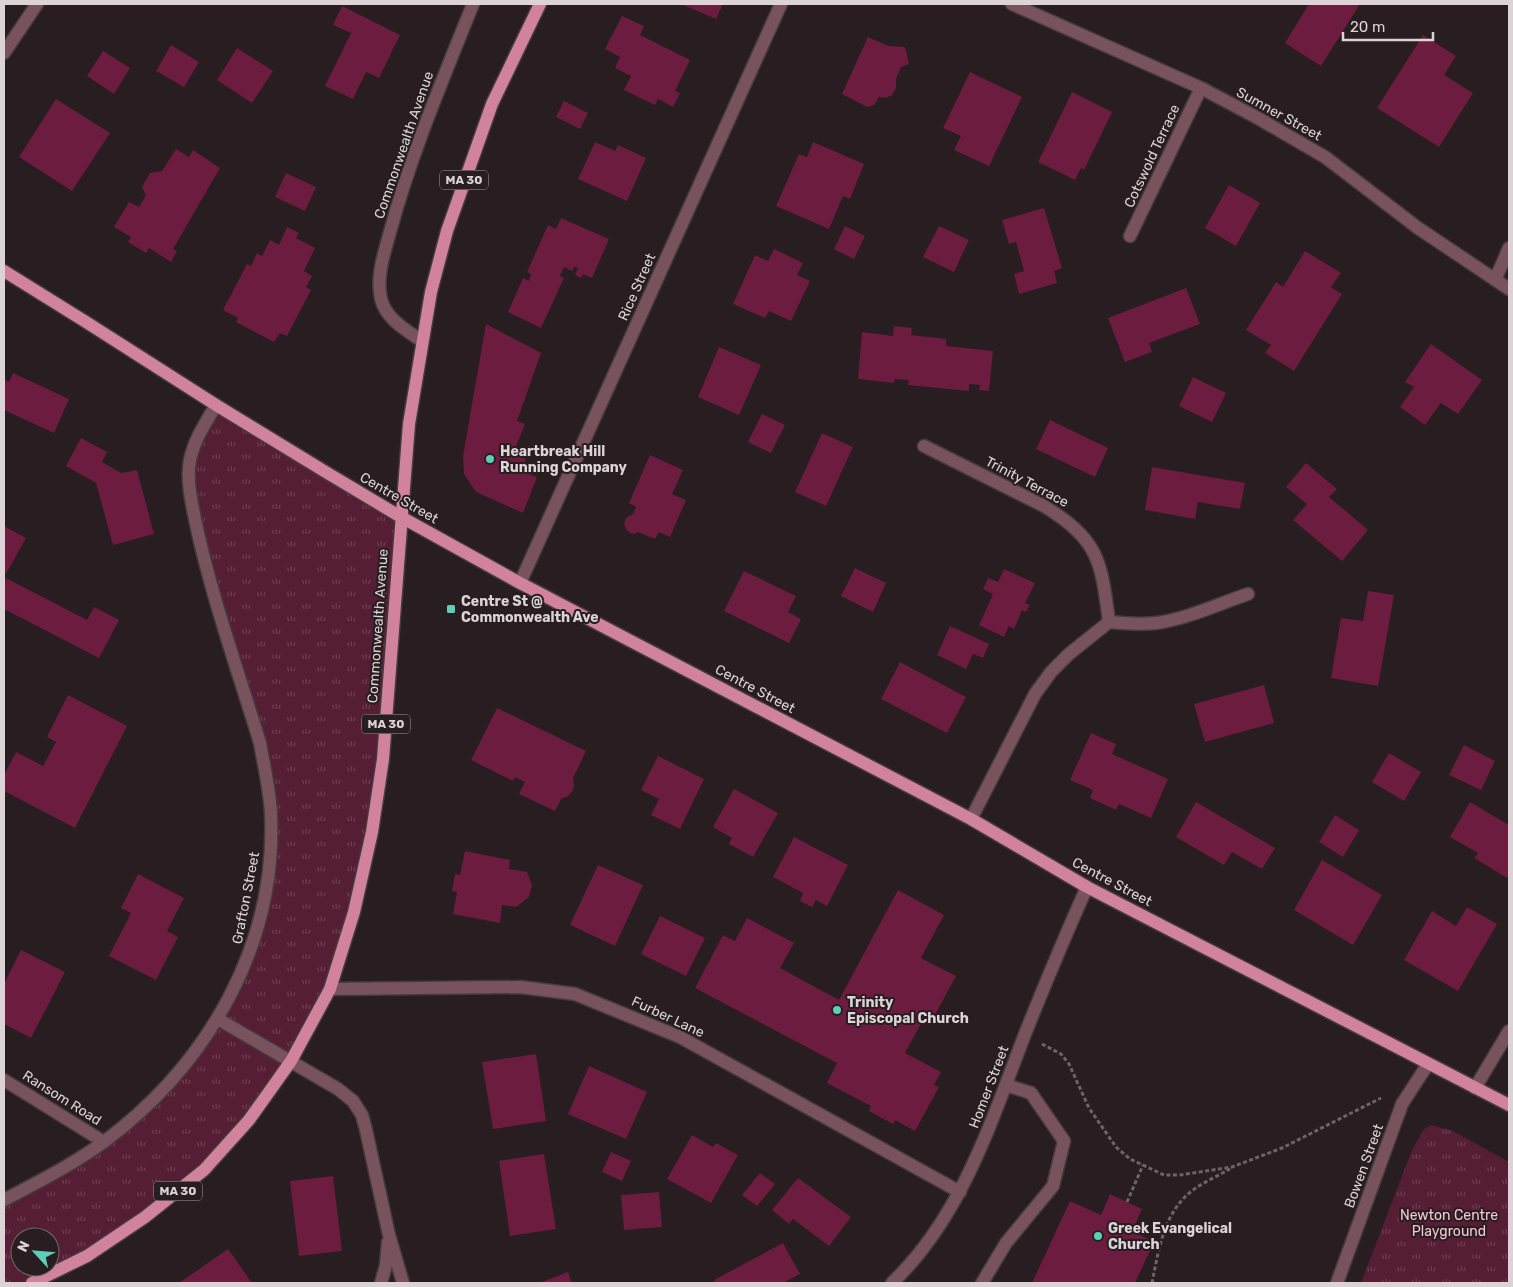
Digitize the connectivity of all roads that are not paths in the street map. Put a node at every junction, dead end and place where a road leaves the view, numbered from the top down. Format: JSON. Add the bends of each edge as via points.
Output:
{"nodes":[{"id":1,"x":37,"y":4,"type":"edge"},
{"id":2,"x":473,"y":4,"type":"edge"},
{"id":3,"x":540,"y":4,"type":"edge"},
{"id":4,"x":781,"y":4,"type":"edge"},
{"id":5,"x":1012,"y":4,"type":"edge"},
{"id":6,"x":4,"y":53,"type":"edge"},
{"id":7,"x":1201,"y":88,"type":"junction"},
{"id":8,"x":1130,"y":236,"type":"dead end"},
{"id":9,"x":1509,"y":248,"type":"edge"},
{"id":10,"x":4,"y":271,"type":"edge"},
{"id":11,"x":1495,"y":280,"type":"junction"},
{"id":12,"x":1509,"y":289,"type":"edge"},
{"id":13,"x":422,"y":341,"type":"junction"},
{"id":14,"x":216,"y":405,"type":"junction"},
{"id":15,"x":924,"y":446,"type":"dead end"},
{"id":16,"x":401,"y":517,"type":"junction"},
{"id":17,"x":520,"y":583,"type":"junction"},
{"id":18,"x":1248,"y":594,"type":"dead end"},
{"id":19,"x":1109,"y":622,"type":"junction"},
{"id":20,"x":971,"y":820,"type":"junction"},
{"id":21,"x":1087,"y":887,"type":"junction"},
{"id":22,"x":330,"y":989,"type":"junction"},
{"id":23,"x":218,"y":1019,"type":"junction"},
{"id":24,"x":1509,"y":1031,"type":"edge"},
{"id":25,"x":291,"y":1060,"type":"junction"},
{"id":26,"x":1428,"y":1064,"type":"junction"},
{"id":27,"x":4,"y":1080,"type":"edge"},
{"id":28,"x":1006,"y":1084,"type":"junction"},
{"id":29,"x":1475,"y":1088,"type":"junction"},
{"id":30,"x":1509,"y":1105,"type":"edge"},
{"id":31,"x":104,"y":1142,"type":"junction"},
{"id":32,"x":960,"y":1192,"type":"junction"},
{"id":33,"x":4,"y":1200,"type":"edge"},
{"id":34,"x":389,"y":1235,"type":"junction"},
{"id":35,"x":32,"y":1283,"type":"edge"},
{"id":36,"x":381,"y":1283,"type":"edge"},
{"id":37,"x":403,"y":1283,"type":"edge"},
{"id":38,"x":892,"y":1283,"type":"edge"},
{"id":39,"x":982,"y":1283,"type":"edge"},
{"id":40,"x":1337,"y":1283,"type":"edge"}],
"edges":[{"from":1,"to":6,"type":"street"},
{"from":2,"to":13,"type":"street","name":"Commonwealth Avenue","via":[[409,169],[382,262],[381,300],[389,315]]},
{"from":3,"to":13,"type":"main road","name":"Commonwealth Avenue","number":"MA 30","via":[[492,104],[466,175],[447,231]]},
{"from":4,"to":17,"type":"street","name":"Rice Street"},
{"from":5,"to":7,"type":"street","name":"Sumner Street"},
{"from":7,"to":8,"type":"street","name":"Cotswold Terrace"},
{"from":7,"to":11,"type":"street","name":"Sumner Street","via":[[1325,157],[1418,228]]},
{"from":9,"to":11,"type":"street"},
{"from":10,"to":14,"type":"main road","name":"Centre Street"},
{"from":11,"to":12,"type":"street","name":"Sumner Street"},
{"from":13,"to":16,"type":"main road","name":"Commonwealth Avenue","number":"MA 30","via":[[409,424]]},
{"from":14,"to":16,"type":"main road","name":"Centre Street"},
{"from":14,"to":23,"type":"street","name":"Grafton Street","via":[[196,442],[190,461],[189,482],[209,576],[260,743],[272,821],[272,846],[259,923],[250,954]]},
{"from":15,"to":19,"type":"street","name":"Trinity Terrace","via":[[1044,506],[1078,531],[1095,551],[1103,573]]},
{"from":16,"to":17,"type":"main road","name":"Centre Street"},
{"from":16,"to":22,"type":"main road","name":"Commonwealth Avenue","number":"MA 30","via":[[383,759],[372,832],[354,912]]},
{"from":17,"to":20,"type":"main road","name":"Centre Street"},
{"from":18,"to":19,"type":"street","via":[[1156,623]]},
{"from":19,"to":20,"type":"street","via":[[1069,654],[1035,694]]},
{"from":20,"to":21,"type":"main road","name":"Centre Street"},
{"from":21,"to":26,"type":"main road","name":"Centre Street"},
{"from":21,"to":28,"type":"street","name":"Homer Street","via":[[1055,957]]},
{"from":22,"to":25,"type":"main road","name":"Commonwealth Avenue","number":"MA 30"},
{"from":22,"to":32,"type":"street","name":"Furber Lane","via":[[520,987],[574,994],[680,1037]]},
{"from":23,"to":25,"type":"street"},
{"from":23,"to":31,"type":"street","via":[[182,1069],[145,1110]]},
{"from":24,"to":29,"type":"street"},
{"from":25,"to":34,"type":"street","via":[[338,1089],[362,1115]]},
{"from":25,"to":35,"type":"main road","name":"Commonwealth Avenue","number":"MA 30","via":[[249,1120],[204,1170],[145,1217],[87,1256]]},
{"from":26,"to":29,"type":"main road","name":"Centre Street"},
{"from":26,"to":40,"type":"street","name":"Bowen Street","via":[[1402,1104]]},
{"from":27,"to":31,"type":"street","name":"Ransom Road"},
{"from":28,"to":32,"type":"street","name":"Homer Street"},
{"from":28,"to":39,"type":"street","via":[[1031,1093],[1064,1142],[1053,1186],[1006,1243]]},
{"from":29,"to":30,"type":"main road","name":"Centre Street"},
{"from":31,"to":33,"type":"street"},
{"from":32,"to":38,"type":"street","name":"Homer Street","via":[[924,1248]]},
{"from":34,"to":36,"type":"street"},
{"from":34,"to":37,"type":"street"}]}
